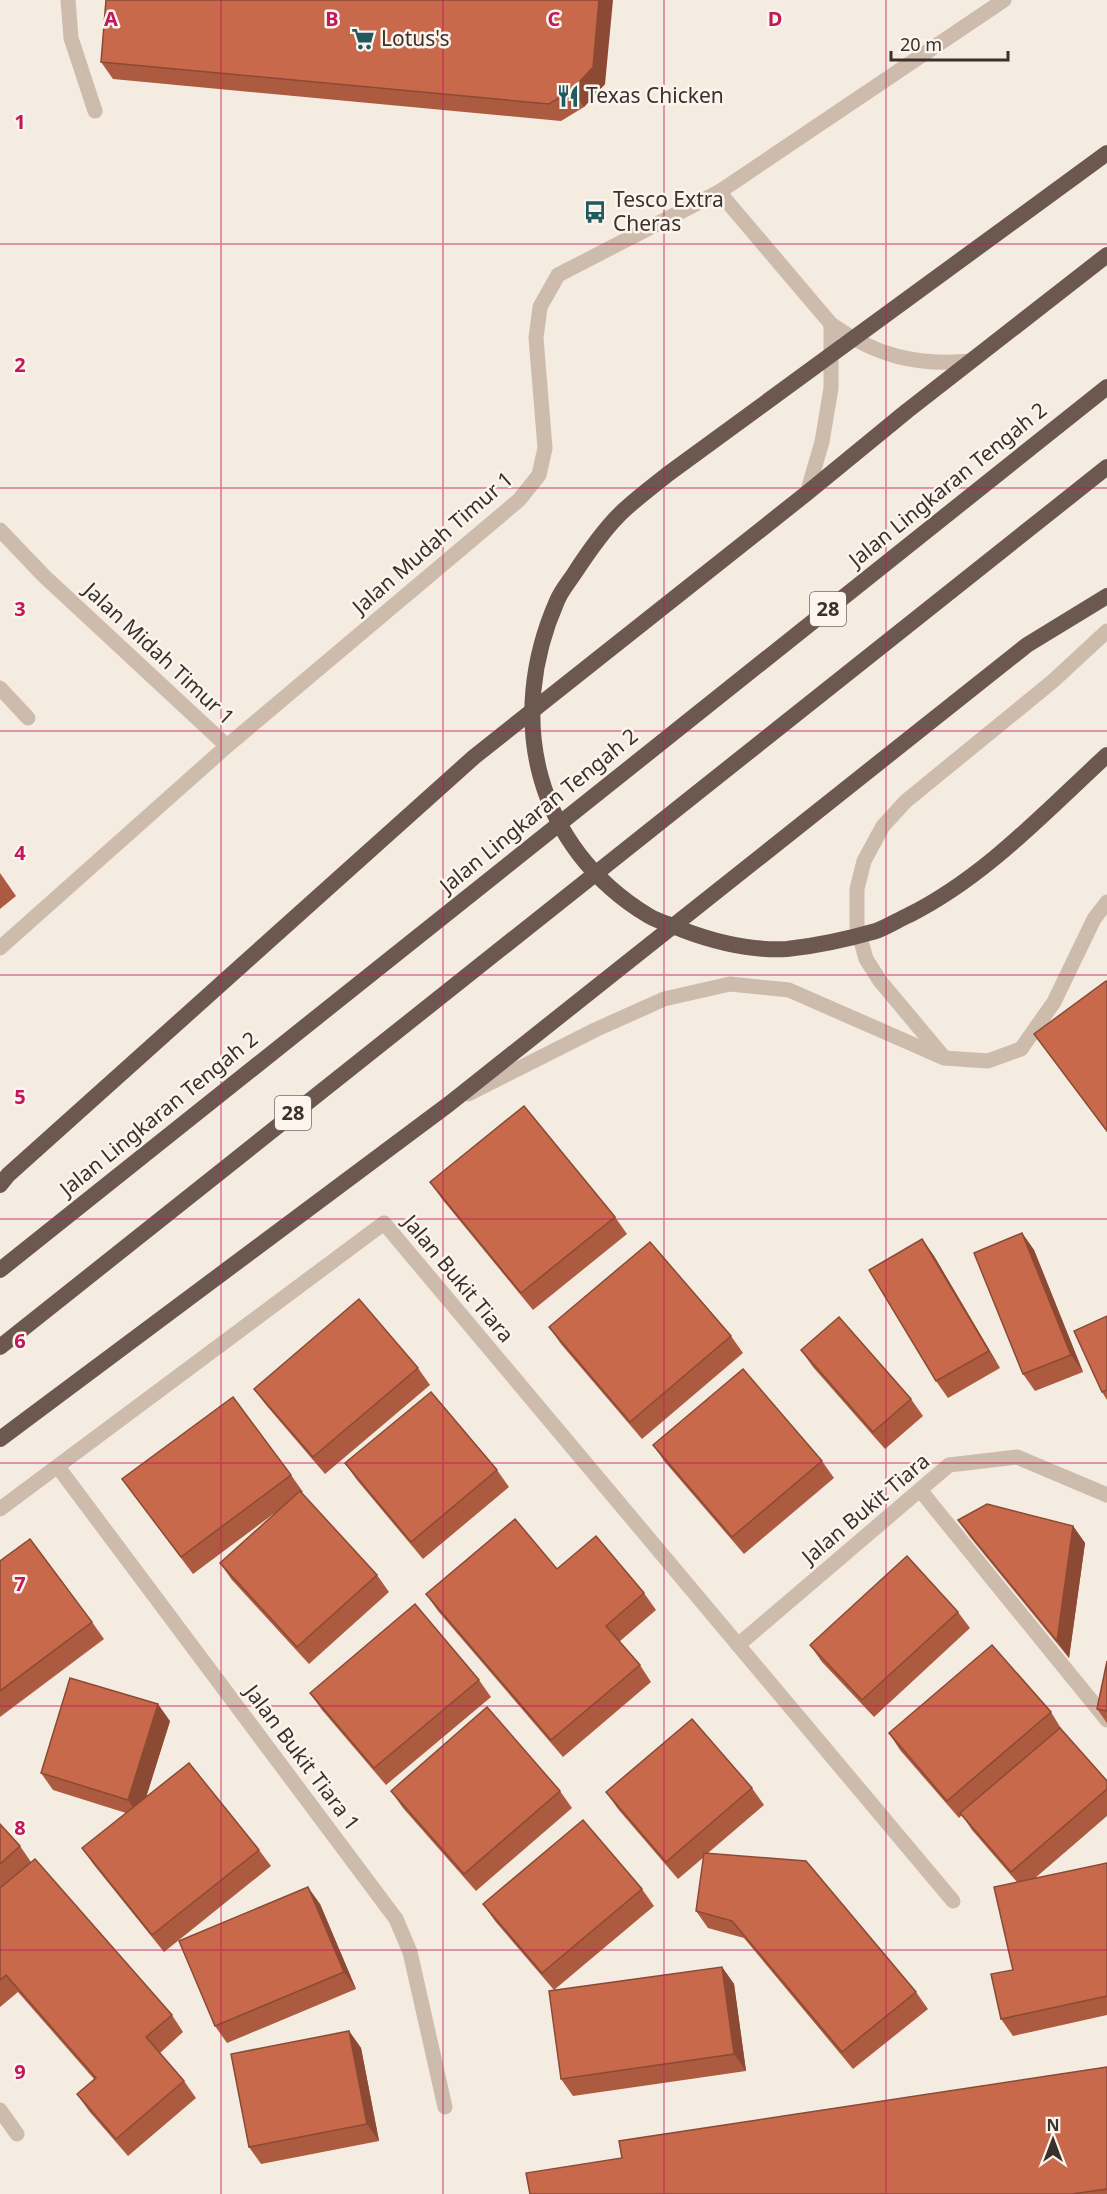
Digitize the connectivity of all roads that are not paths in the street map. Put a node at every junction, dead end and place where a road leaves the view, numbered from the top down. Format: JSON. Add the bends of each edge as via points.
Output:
{"nodes":[{"id":1,"x":68,"y":0,"type":"edge"},
{"id":2,"x":1004,"y":0,"type":"edge"},
{"id":3,"x":95,"y":111,"type":"dead end"},
{"id":4,"x":1107,"y":153,"type":"edge"},
{"id":5,"x":719,"y":192,"type":"junction"},
{"id":6,"x":1107,"y":255,"type":"edge"},
{"id":7,"x":831,"y":324,"type":"junction"},
{"id":8,"x":971,"y":360,"type":"junction"},
{"id":9,"x":1107,"y":387,"type":"edge"},
{"id":10,"x":1107,"y":467,"type":"edge"},
{"id":11,"x":807,"y":493,"type":"junction"},
{"id":12,"x":0,"y":530,"type":"edge"},
{"id":13,"x":1107,"y":596,"type":"edge"},
{"id":14,"x":1107,"y":632,"type":"edge"},
{"id":15,"x":0,"y":688,"type":"edge"},
{"id":16,"x":28,"y":718,"type":"dead end"},
{"id":17,"x":227,"y":746,"type":"junction"},
{"id":18,"x":1107,"y":755,"type":"edge"},
{"id":19,"x":1107,"y":902,"type":"edge"},
{"id":20,"x":0,"y":948,"type":"edge"},
{"id":21,"x":944,"y":1058,"type":"junction"},
{"id":22,"x":449,"y":1104,"type":"junction"},
{"id":23,"x":0,"y":1185,"type":"edge"},
{"id":24,"x":0,"y":1270,"type":"edge"},
{"id":25,"x":0,"y":1347,"type":"edge"},
{"id":26,"x":0,"y":1439,"type":"edge"},
{"id":27,"x":58,"y":1467,"type":"junction"},
{"id":28,"x":920,"y":1490,"type":"junction"},
{"id":29,"x":1107,"y":1495,"type":"edge"},
{"id":30,"x":0,"y":1509,"type":"edge"},
{"id":31,"x":738,"y":1645,"type":"junction"},
{"id":32,"x":1107,"y":1720,"type":"edge"},
{"id":33,"x":953,"y":1901,"type":"dead end"},
{"id":34,"x":445,"y":2107,"type":"dead end"},
{"id":35,"x":0,"y":2110,"type":"edge"},
{"id":36,"x":17,"y":2134,"type":"dead end"}],
"edges":[{"from":1,"to":3,"type":"street","via":[[71,38]]},
{"from":2,"to":5,"type":"street","name":"Jalan Mudah Timur 1"},
{"from":4,"to":18,"type":"highway","bridge":true,"via":[[677,467],[618,516],[558,598],[541,642],[532,684],[532,730],[546,796],[564,832],[586,865],[620,896],[651,917],[702,937],[742,946],[785,949],[878,930],[956,888]]},
{"from":5,"to":7,"type":"street"},
{"from":5,"to":17,"type":"street","name":"Jalan Mudah Timur 1","via":[[558,275],[540,307],[536,338],[545,448],[539,475],[519,500]]},
{"from":6,"to":8,"type":"highway"},
{"from":7,"to":8,"type":"street","via":[[869,348],[894,356],[919,362]]},
{"from":7,"to":11,"type":"street","via":[[831,388],[822,442]]},
{"from":8,"to":11,"type":"highway"},
{"from":9,"to":24,"type":"highway","name":"Jalan Lingkaran Tengah 2","number":"28"},
{"from":10,"to":25,"type":"highway","number":"28"},
{"from":11,"to":23,"type":"highway","via":[[474,757]]},
{"from":12,"to":17,"type":"street","name":"Jalan Midah Timur 1"},
{"from":13,"to":22,"type":"highway","via":[[1027,645]]},
{"from":14,"to":21,"type":"street","via":[[906,801],[883,826],[864,861],[857,889],[857,926],[866,959]]},
{"from":15,"to":16,"type":"street"},
{"from":17,"to":20,"type":"street","name":"Jalan Midah Timur 1"},
{"from":19,"to":21,"type":"street","via":[[1094,919],[1054,1002],[1021,1049],[988,1062]]},
{"from":21,"to":22,"type":"street","via":[[789,990],[730,984],[664,999]]},
{"from":22,"to":26,"type":"highway"},
{"from":27,"to":30,"type":"street","name":"Jalan Bukit Tiara"},
{"from":27,"to":31,"type":"street","name":"Jalan Bukit Tiara","via":[[384,1223]]},
{"from":27,"to":34,"type":"street","name":"Jalan Bukit Tiara 1","via":[[396,1919],[410,1952]]},
{"from":28,"to":29,"type":"street","name":"Jalan Bukit Tiara","via":[[950,1465],[1017,1457]]},
{"from":28,"to":31,"type":"street","name":"Jalan Bukit Tiara"},
{"from":28,"to":32,"type":"street"},
{"from":31,"to":33,"type":"street","name":"Jalan Bukit Tiara"},
{"from":35,"to":36,"type":"street"}]}
